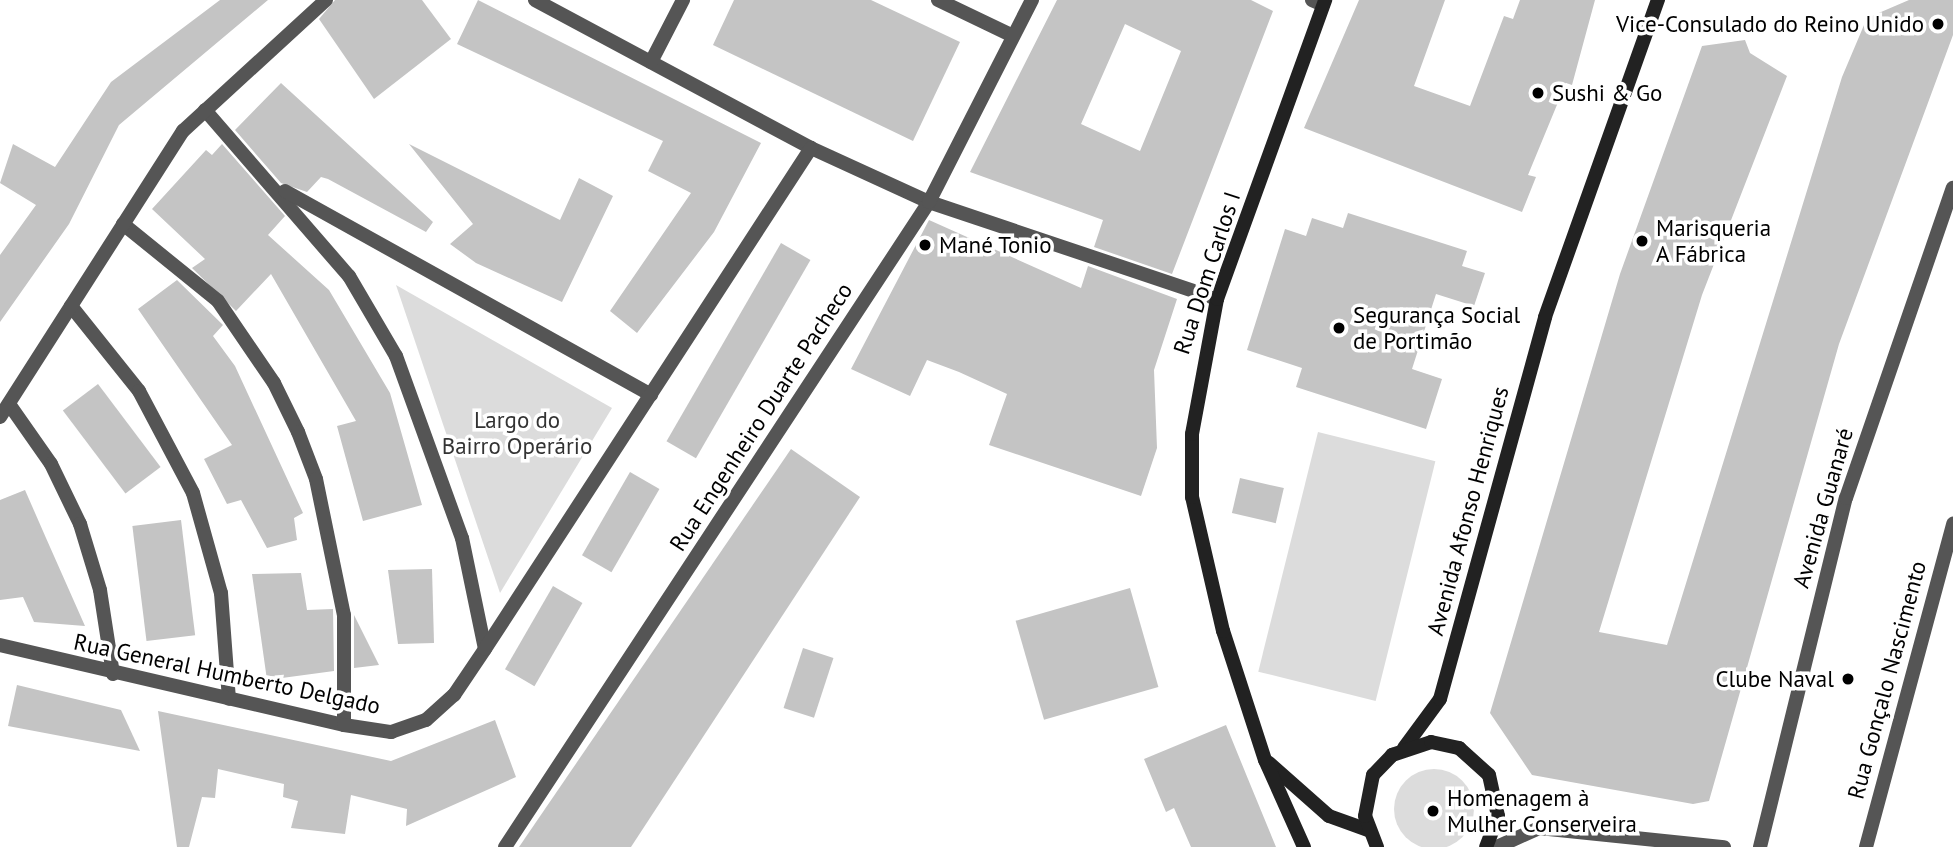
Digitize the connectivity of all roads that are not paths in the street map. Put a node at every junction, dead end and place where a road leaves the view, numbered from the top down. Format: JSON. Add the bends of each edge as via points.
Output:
{"nodes":[{"id":1,"x":326,"y":0,"type":"edge"},
{"id":2,"x":535,"y":0,"type":"edge"},
{"id":3,"x":684,"y":0,"type":"edge"},
{"id":4,"x":938,"y":0,"type":"edge"},
{"id":5,"x":1032,"y":0,"type":"edge"},
{"id":6,"x":1658,"y":0,"type":"edge"},
{"id":7,"x":1320,"y":2,"type":"edge"},
{"id":8,"x":1013,"y":36,"type":"junction"},
{"id":9,"x":651,"y":62,"type":"junction"},
{"id":10,"x":205,"y":110,"type":"junction"},
{"id":11,"x":811,"y":148,"type":"junction"},
{"id":12,"x":277,"y":187,"type":"junction"},
{"id":13,"x":1953,"y":188,"type":"edge"},
{"id":14,"x":929,"y":202,"type":"junction"},
{"id":15,"x":123,"y":223,"type":"junction"},
{"id":16,"x":1217,"y":299,"type":"junction"},
{"id":17,"x":71,"y":306,"type":"junction"},
{"id":18,"x":651,"y":394,"type":"junction"},
{"id":19,"x":9,"y":404,"type":"junction"},
{"id":20,"x":0,"y":417,"type":"edge"},
{"id":21,"x":1953,"y":524,"type":"edge"},
{"id":22,"x":0,"y":645,"type":"edge"},
{"id":23,"x":485,"y":649,"type":"junction"},
{"id":24,"x":113,"y":674,"type":"junction"},
{"id":25,"x":229,"y":699,"type":"junction"},
{"id":26,"x":344,"y":725,"type":"junction"},
{"id":27,"x":1404,"y":748,"type":"junction"},
{"id":28,"x":1265,"y":760,"type":"junction"},
{"id":29,"x":1368,"y":830,"type":"junction"},
{"id":30,"x":505,"y":847,"type":"edge"},
{"id":31,"x":1304,"y":847,"type":"edge"},
{"id":32,"x":1377,"y":847,"type":"edge"},
{"id":33,"x":1486,"y":847,"type":"edge"},
{"id":34,"x":1497,"y":847,"type":"edge"},
{"id":35,"x":1724,"y":847,"type":"edge"},
{"id":36,"x":1760,"y":847,"type":"edge"},
{"id":37,"x":1866,"y":847,"type":"edge"}],
"edges":[{"from":1,"to":10,"type":"street"},
{"from":2,"to":9,"type":"street"},
{"from":3,"to":9,"type":"street"},
{"from":4,"to":8,"type":"street"},
{"from":5,"to":8,"type":"street","name":"Rua Engenheiro Duarte Pacheco"},
{"from":6,"to":27,"type":"street","name":"Avenida Afonso Henriques","via":[[1545,317],[1440,699]]},
{"from":7,"to":16,"type":"street","name":"Rua Dom Carlos I"},
{"from":8,"to":14,"type":"street","name":"Rua Engenheiro Duarte Pacheco"},
{"from":9,"to":11,"type":"street"},
{"from":10,"to":12,"type":"street"},
{"from":10,"to":15,"type":"street","via":[[167,152]]},
{"from":11,"to":14,"type":"street"},
{"from":11,"to":18,"type":"street","name":"Rua General Humberto Delgado"},
{"from":12,"to":18,"type":"street"},
{"from":12,"to":23,"type":"street","via":[[348,276],[396,356],[462,538]]},
{"from":13,"to":36,"type":"street","name":"Avenida Guanaré","via":[[1846,498]]},
{"from":14,"to":16,"type":"street"},
{"from":14,"to":30,"type":"street","name":"Rua Engenheiro Duarte Pacheco"},
{"from":15,"to":17,"type":"street"},
{"from":15,"to":26,"type":"street","via":[[218,301],[274,383],[298,432],[316,479],[344,615]]},
{"from":16,"to":28,"type":"street","name":"Rua Dom Carlos I","via":[[1199,370],[1192,497],[1223,631]]},
{"from":17,"to":19,"type":"street"},
{"from":17,"to":25,"type":"street","via":[[139,391],[193,493],[221,593]]},
{"from":18,"to":23,"type":"street","name":"Rua General Humberto Delgado"},
{"from":19,"to":20,"type":"street"},
{"from":19,"to":24,"type":"street","via":[[51,464],[80,524],[100,590]]},
{"from":21,"to":37,"type":"street","name":"Rua Gonçalo Nascimento"},
{"from":22,"to":24,"type":"street","name":"Rua General Humberto Delgado"},
{"from":23,"to":26,"type":"street","name":"Rua General Humberto Delgado","via":[[454,695],[426,720],[391,732]]},
{"from":24,"to":25,"type":"street","name":"Rua General Humberto Delgado"},
{"from":25,"to":26,"type":"street","name":"Rua General Humberto Delgado"},
{"from":27,"to":29,"type":"street","name":"Avenida Afonso Henriques","via":[[1373,775],[1365,802]]},
{"from":27,"to":33,"type":"street","via":[[1445,744],[1481,764],[1498,802]]},
{"from":28,"to":29,"type":"street","via":[[1329,816]]},
{"from":28,"to":31,"type":"street","name":"Rua Dom Carlos I"},
{"from":29,"to":32,"type":"street"},
{"from":34,"to":35,"type":"street","via":[[1539,828]]}]}
